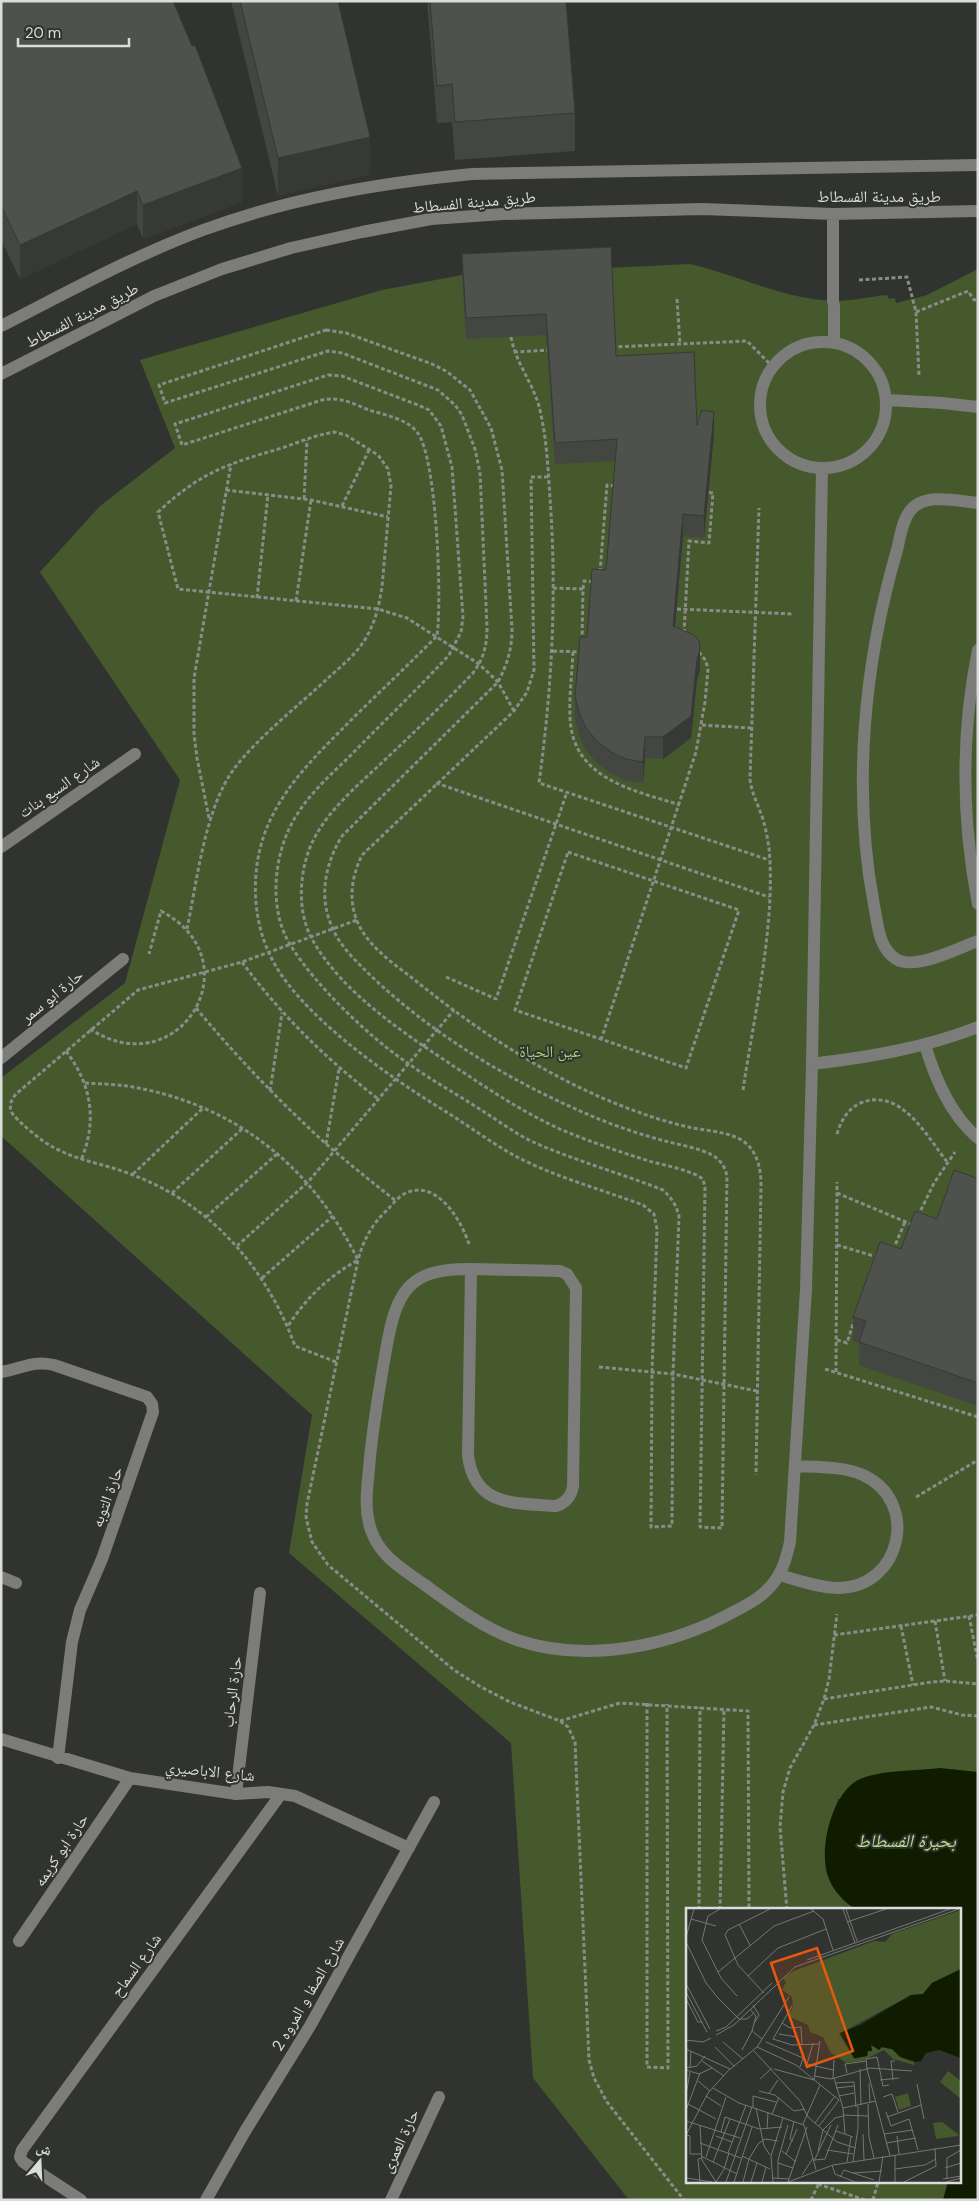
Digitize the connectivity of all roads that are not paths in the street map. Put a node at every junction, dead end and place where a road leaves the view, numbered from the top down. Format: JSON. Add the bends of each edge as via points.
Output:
{"nodes":[{"id":1,"x":978,"y":165,"type":"edge"},
{"id":2,"x":978,"y":211,"type":"edge"},
{"id":3,"x":833,"y":214,"type":"junction"},
{"id":4,"x":1,"y":326,"type":"edge"},
{"id":5,"x":834,"y":343,"type":"junction"},
{"id":6,"x":1,"y":374,"type":"edge"},
{"id":7,"x":887,"y":400,"type":"junction"},
{"id":8,"x":978,"y":407,"type":"edge"},
{"id":9,"x":822,"y":469,"type":"junction"},
{"id":10,"x":978,"y":502,"type":"edge"},
{"id":11,"x":978,"y":650,"type":"edge"},
{"id":12,"x":135,"y":754,"type":"dead end"},
{"id":13,"x":1,"y":848,"type":"edge"},
{"id":14,"x":978,"y":904,"type":"edge"},
{"id":15,"x":978,"y":941,"type":"edge"},
{"id":16,"x":123,"y":959,"type":"dead end"},
{"id":17,"x":978,"y":1027,"type":"edge"},
{"id":18,"x":924,"y":1045,"type":"junction"},
{"id":19,"x":1,"y":1058,"type":"edge"},
{"id":20,"x":812,"y":1064,"type":"junction"},
{"id":21,"x":974,"y":1134,"type":"edge"},
{"id":22,"x":471,"y":1270,"type":"junction"},
{"id":23,"x":1,"y":1372,"type":"edge"},
{"id":24,"x":795,"y":1466,"type":"junction"},
{"id":25,"x":779,"y":1575,"type":"junction"},
{"id":26,"x":1,"y":1577,"type":"edge"},
{"id":27,"x":16,"y":1583,"type":"dead end"},
{"id":28,"x":260,"y":1594,"type":"dead end"},
{"id":29,"x":1,"y":1739,"type":"edge"},
{"id":30,"x":58,"y":1758,"type":"junction"},
{"id":31,"x":130,"y":1778,"type":"junction"},
{"id":32,"x":236,"y":1794,"type":"junction"},
{"id":33,"x":281,"y":1794,"type":"junction"},
{"id":34,"x":434,"y":1802,"type":"dead end"},
{"id":35,"x":409,"y":1848,"type":"junction"},
{"id":36,"x":19,"y":1941,"type":"dead end"},
{"id":37,"x":439,"y":2096,"type":"dead end"},
{"id":38,"x":81,"y":2200,"type":"edge"},
{"id":39,"x":206,"y":2200,"type":"edge"},
{"id":40,"x":391,"y":2200,"type":"edge"}],
"edges":[{"from":1,"to":4,"type":"street","name":"طريق مدينة الفسطاط","via":[[472,174],[394,182],[335,192],[202,230],[138,257]]},
{"from":2,"to":3,"type":"street","name":"طريق مدينة الفسطاط"},
{"from":3,"to":5,"type":"street"},
{"from":3,"to":6,"type":"street","name":"طريق مدينة الفسطاط","via":[[702,209],[503,214],[431,219],[362,232],[291,248],[154,296]]},
{"from":5,"to":7,"type":"street","via":[[864,357],[875,369]]},
{"from":5,"to":9,"type":"street","via":[[800,346],[785,355],[764,382],[760,399],[766,433],[776,447],[788,459]]},
{"from":7,"to":8,"type":"street"},
{"from":7,"to":9,"type":"street","via":[[886,418],[870,449],[856,460]]},
{"from":9,"to":20,"type":"street"},
{"from":10,"to":15,"type":"street","via":[[927,500],[909,511],[905,521],[889,577],[871,674],[863,806],[869,876],[881,942],[888,953],[898,960],[921,962]]},
{"from":11,"to":14,"type":"street","via":[[968,721],[966,776],[968,831]]},
{"from":12,"to":13,"type":"street","name":"شارع السبع بنات"},
{"from":16,"to":19,"type":"street","name":"حارة ابو سمر"},
{"from":17,"to":18,"type":"street"},
{"from":18,"to":20,"type":"street","via":[[869,1057]]},
{"from":18,"to":21,"type":"street","via":[[942,1091]]},
{"from":20,"to":24,"type":"street","via":[[806,1289]]},
{"from":22,"to":22,"type":"street","via":[[560,1271],[567,1274],[576,1288],[573,1486],[572,1493],[562,1504],[497,1500],[487,1494],[473,1476],[468,1455]]},
{"from":22,"to":25,"type":"street","via":[[447,1269],[419,1278],[406,1288],[398,1302],[379,1388],[366,1505],[372,1533],[389,1559],[465,1614],[490,1628],[536,1645],[576,1650],[618,1648],[692,1632],[751,1602]]},
{"from":23,"to":30,"type":"street","name":"حارة التوبه","via":[[43,1362],[147,1397],[152,1404],[153,1412],[102,1559],[80,1610],[72,1642]]},
{"from":24,"to":25,"type":"street","via":[[790,1542]]},
{"from":24,"to":25,"type":"street","via":[[862,1475],[881,1488],[895,1509],[896,1545],[888,1562],[875,1576],[858,1584],[840,1588],[821,1586]]},
{"from":26,"to":27,"type":"street"},
{"from":28,"to":32,"type":"street","name":"حارة الرحاب"},
{"from":29,"to":30,"type":"street","name":"شارع الاباصيري"},
{"from":30,"to":31,"type":"street","name":"شارع الاباصيري"},
{"from":31,"to":32,"type":"street","name":"شارع الاباصيري"},
{"from":31,"to":36,"type":"street","name":"حارة ابو كريمه"},
{"from":32,"to":33,"type":"street","name":"شارع الاباصيري"},
{"from":33,"to":35,"type":"street","name":"شارع الاباصيري","via":[[295,1796]]},
{"from":33,"to":38,"type":"street","name":"شارع السماح","via":[[20,2156],[24,2162]]},
{"from":34,"to":35,"type":"street","name":"شارع الصفا و المروه 2"},
{"from":35,"to":39,"type":"street","name":"شارع الصفا و المروه 2","via":[[310,2026]]},
{"from":37,"to":40,"type":"street","name":"حارة العمرى"}]}
